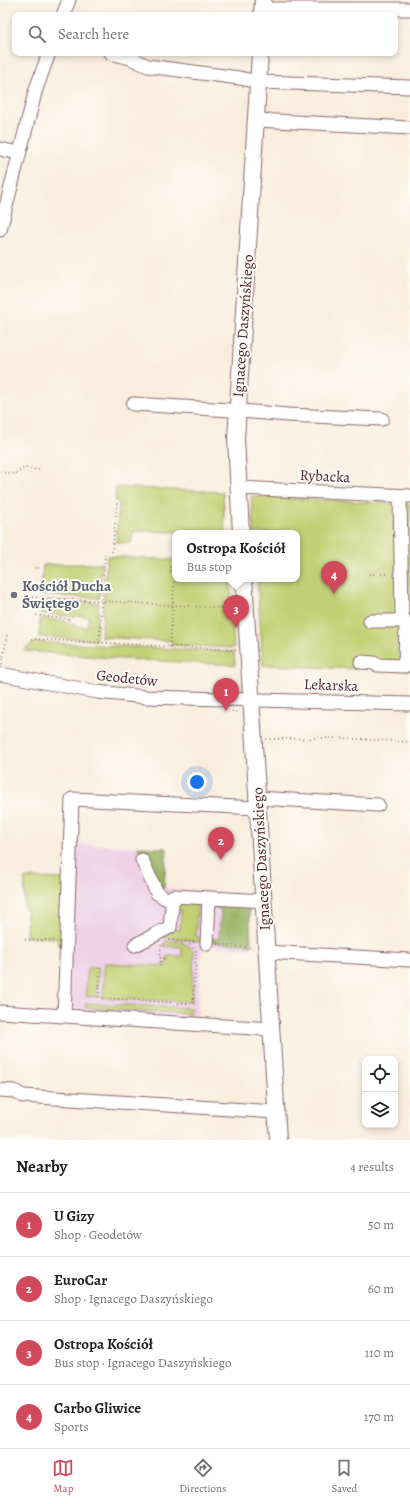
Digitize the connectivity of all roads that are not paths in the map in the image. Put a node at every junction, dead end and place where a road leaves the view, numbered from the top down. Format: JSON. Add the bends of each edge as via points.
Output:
{"nodes":[{"id":1,"x":69,"y":0,"type":"edge"},
{"id":2,"x":263,"y":8,"type":"edge"},
{"id":3,"x":410,"y":9,"type":"edge"},
{"id":4,"x":65,"y":12,"type":"edge"},
{"id":5,"x":48,"y":56,"type":"edge"},
{"id":6,"x":122,"y":56,"type":"edge"},
{"id":7,"x":260,"y":56,"type":"edge"},
{"id":8,"x":259,"y":82,"type":"junction"},
{"id":9,"x":410,"y":87,"type":"edge"},
{"id":10,"x":256,"y":120,"type":"junction"},
{"id":11,"x":410,"y":128,"type":"edge"},
{"id":12,"x":0,"y":149,"type":"edge"},
{"id":13,"x":19,"y":153,"type":"junction"},
{"id":14,"x":0,"y":230,"type":"edge"},
{"id":15,"x":133,"y":404,"type":"dead end"},
{"id":16,"x":238,"y":411,"type":"junction"},
{"id":17,"x":382,"y":419,"type":"dead end"},
{"id":18,"x":238,"y":488,"type":"junction"},
{"id":19,"x":405,"y":496,"type":"edge"},
{"id":20,"x":241,"y":530,"type":"edge"},
{"id":21,"x":244,"y":582,"type":"edge"},
{"id":22,"x":370,"y":621,"type":"dead end"},
{"id":23,"x":405,"y":621,"type":"junction"},
{"id":24,"x":361,"y":662,"type":"dead end"},
{"id":25,"x":0,"y":674,"type":"edge"},
{"id":26,"x":410,"y":704,"type":"edge"},
{"id":27,"x":248,"y":706,"type":"junction"},
{"id":28,"x":258,"y":803,"type":"junction"},
{"id":29,"x":378,"y":805,"type":"dead end"},
{"id":30,"x":142,"y":860,"type":"dead end"},
{"id":31,"x":172,"y":899,"type":"junction"},
{"id":32,"x":209,"y":899,"type":"junction"},
{"id":33,"x":264,"y":901,"type":"junction"},
{"id":34,"x":207,"y":944,"type":"dead end"},
{"id":35,"x":134,"y":945,"type":"dead end"},
{"id":36,"x":266,"y":952,"type":"junction"},
{"id":37,"x":410,"y":960,"type":"edge"},
{"id":38,"x":0,"y":1012,"type":"edge"},
{"id":39,"x":64,"y":1016,"type":"junction"},
{"id":40,"x":271,"y":1029,"type":"junction"},
{"id":41,"x":0,"y":1090,"type":"edge"},
{"id":42,"x":276,"y":1112,"type":"junction"},
{"id":43,"x":278,"y":1140,"type":"edge"}],
"edges":[{"from":1,"to":4,"type":"street"},
{"from":2,"to":3,"type":"street"},
{"from":5,"to":13,"type":"street"},
{"from":6,"to":8,"type":"street","via":[[148,66]]},
{"from":7,"to":8,"type":"main road","name":"Ignacego Daszyńskiego"},
{"from":8,"to":9,"type":"street"},
{"from":8,"to":10,"type":"main road","name":"Ignacego Daszyńskiego"},
{"from":10,"to":11,"type":"street"},
{"from":10,"to":16,"type":"main road","name":"Ignacego Daszyńskiego"},
{"from":12,"to":13,"type":"street"},
{"from":13,"to":14,"type":"street"},
{"from":15,"to":16,"type":"street"},
{"from":16,"to":17,"type":"street","via":[[288,416]]},
{"from":16,"to":18,"type":"main road","name":"Ignacego Daszyńskiego"},
{"from":18,"to":19,"type":"street","name":"Rybacka"},
{"from":18,"to":20,"type":"main road","name":"Ignacego Daszyńskiego"},
{"from":19,"to":23,"type":"street","via":[[402,609]]},
{"from":21,"to":27,"type":"main road","name":"Ignacego Daszyńskiego"},
{"from":22,"to":23,"type":"street"},
{"from":23,"to":24,"type":"street","via":[[405,666]]},
{"from":25,"to":27,"type":"street","name":"Geodetów","via":[[97,692],[198,699]]},
{"from":26,"to":27,"type":"street","name":"Lekarska"},
{"from":27,"to":28,"type":"main road","name":"Ignacego Daszyńskiego","via":[[254,739]]},
{"from":28,"to":29,"type":"street"},
{"from":28,"to":33,"type":"main road","name":"Ignacego Daszyńskiego"},
{"from":28,"to":39,"type":"street","via":[[72,799]]},
{"from":30,"to":31,"type":"street","via":[[157,893]]},
{"from":31,"to":32,"type":"street","via":[[173,896]]},
{"from":31,"to":35,"type":"street","via":[[170,927]]},
{"from":32,"to":33,"type":"street"},
{"from":32,"to":34,"type":"street"},
{"from":33,"to":36,"type":"main road","name":"Ignacego Daszyńskiego"},
{"from":36,"to":37,"type":"street"},
{"from":36,"to":40,"type":"main road","name":"Ignacego Daszyńskiego"},
{"from":38,"to":39,"type":"street"},
{"from":39,"to":40,"type":"street"},
{"from":40,"to":42,"type":"main road","name":"Ignacego Daszyńskiego"},
{"from":41,"to":42,"type":"street","via":[[14,1091],[23,1096]]},
{"from":42,"to":43,"type":"main road","name":"Ignacego Daszyńskiego"}]}
